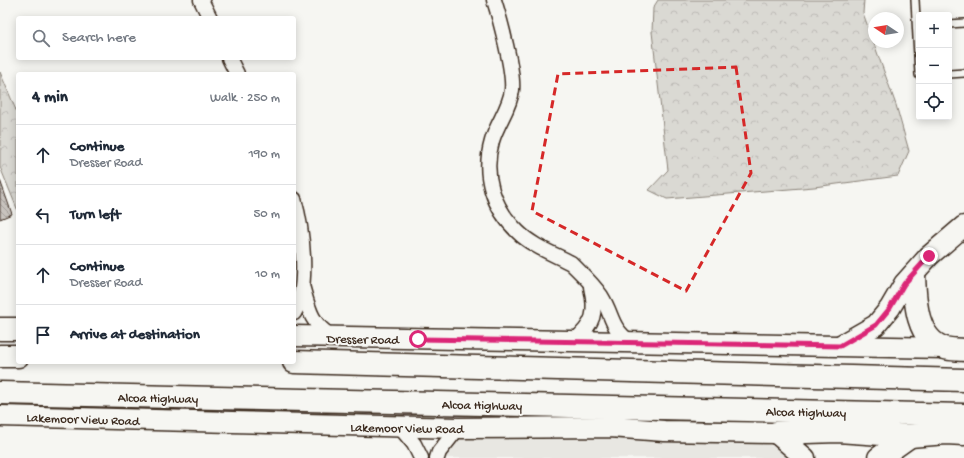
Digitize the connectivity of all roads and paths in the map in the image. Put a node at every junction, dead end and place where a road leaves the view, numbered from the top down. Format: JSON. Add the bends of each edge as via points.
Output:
{"nodes":[{"id":1,"x":201,"y":0,"type":"edge"},
{"id":2,"x":494,"y":0,"type":"edge"},
{"id":3,"x":915,"y":0,"type":"edge"},
{"id":4,"x":916,"y":12,"type":"edge"},
{"id":5,"x":209,"y":16,"type":"edge"},
{"id":6,"x":952,"y":24,"type":"edge"},
{"id":7,"x":964,"y":24,"type":"edge"},
{"id":8,"x":230,"y":60,"type":"edge"},
{"id":9,"x":236,"y":72,"type":"edge"},
{"id":10,"x":964,"y":73,"type":"edge"},
{"id":11,"x":952,"y":74,"type":"edge"},
{"id":12,"x":296,"y":207,"type":"edge"},
{"id":13,"x":964,"y":226,"type":"edge"},
{"id":14,"x":914,"y":275,"type":"junction"},
{"id":15,"x":590,"y":283,"type":"junction"},
{"id":16,"x":302,"y":287,"type":"junction"},
{"id":17,"x":296,"y":309,"type":"edge"},
{"id":18,"x":0,"y":320,"type":"edge"},
{"id":19,"x":16,"y":324,"type":"edge"},
{"id":20,"x":0,"y":329,"type":"edge"},
{"id":21,"x":16,"y":329,"type":"edge"},
{"id":22,"x":296,"y":336,"type":"edge"},
{"id":23,"x":332,"y":337,"type":"junction"},
{"id":24,"x":574,"y":341,"type":"junction"},
{"id":25,"x":631,"y":343,"type":"junction"},
{"id":26,"x":840,"y":346,"type":"junction"},
{"id":27,"x":954,"y":349,"type":"edge"},
{"id":28,"x":0,"y":356,"type":"edge"},
{"id":29,"x":16,"y":356,"type":"edge"},
{"id":30,"x":296,"y":362,"type":"edge"},
{"id":31,"x":964,"y":380,"type":"edge"},
{"id":32,"x":0,"y":393,"type":"edge"},
{"id":33,"x":964,"y":415,"type":"edge"},
{"id":34,"x":0,"y":416,"type":"edge"},
{"id":35,"x":399,"y":426,"type":"junction"},
{"id":36,"x":458,"y":428,"type":"junction"},
{"id":37,"x":776,"y":434,"type":"junction"},
{"id":38,"x":964,"y":434,"type":"edge"},
{"id":39,"x":910,"y":436,"type":"junction"},
{"id":40,"x":421,"y":458,"type":"edge"},
{"id":41,"x":437,"y":458,"type":"edge"},
{"id":42,"x":805,"y":458,"type":"edge"},
{"id":43,"x":879,"y":458,"type":"edge"}],
"edges":[{"from":1,"to":5,"type":"street"},
{"from":2,"to":15,"type":"street","via":[[511,74],[512,90],[492,140],[488,182],[504,216],[519,233],[571,263]]},
{"from":3,"to":4,"type":"lane"},
{"from":6,"to":7,"type":"lane"},
{"from":8,"to":9,"type":"street"},
{"from":10,"to":11,"type":"lane"},
{"from":12,"to":16,"type":"street","via":[[302,242]]},
{"from":13,"to":14,"type":"street","via":[[929,256]]},
{"from":14,"to":26,"type":"street","via":[[904,284],[876,325]]},
{"from":14,"to":27,"type":"highway","via":[[917,315],[923,328],[933,341]]},
{"from":15,"to":24,"type":"street","via":[[594,314],[587,328]]},
{"from":15,"to":25,"type":"street","via":[[600,296],[614,327]]},
{"from":16,"to":17,"type":"street"},
{"from":16,"to":23,"type":"street","via":[[310,314],[321,331]]},
{"from":18,"to":19,"type":"street"},
{"from":20,"to":21,"type":"highway"},
{"from":22,"to":23,"type":"street","name":"Dresser Road"},
{"from":23,"to":24,"type":"street","name":"Dresser Road"},
{"from":24,"to":25,"type":"street","name":"Dresser Road"},
{"from":25,"to":26,"type":"street","name":"Dresser Road"},
{"from":26,"to":27,"type":"street","name":"Dresser Road"},
{"from":28,"to":29,"type":"highway"},
{"from":30,"to":31,"type":"highway"},
{"from":32,"to":33,"type":"highway","name":"Alcoa Highway"},
{"from":34,"to":35,"type":"street","name":"Lakemoor View Road"},
{"from":35,"to":36,"type":"street","name":"Lakemoor View Road"},
{"from":35,"to":40,"type":"street","via":[[414,444]]},
{"from":36,"to":37,"type":"street","name":"Lakemoor View Road","via":[[610,427]]},
{"from":36,"to":41,"type":"street"},
{"from":37,"to":39,"type":"highway","via":[[838,432]]},
{"from":37,"to":42,"type":"street"},
{"from":38,"to":39,"type":"highway"},
{"from":39,"to":43,"type":"highway"}]}
